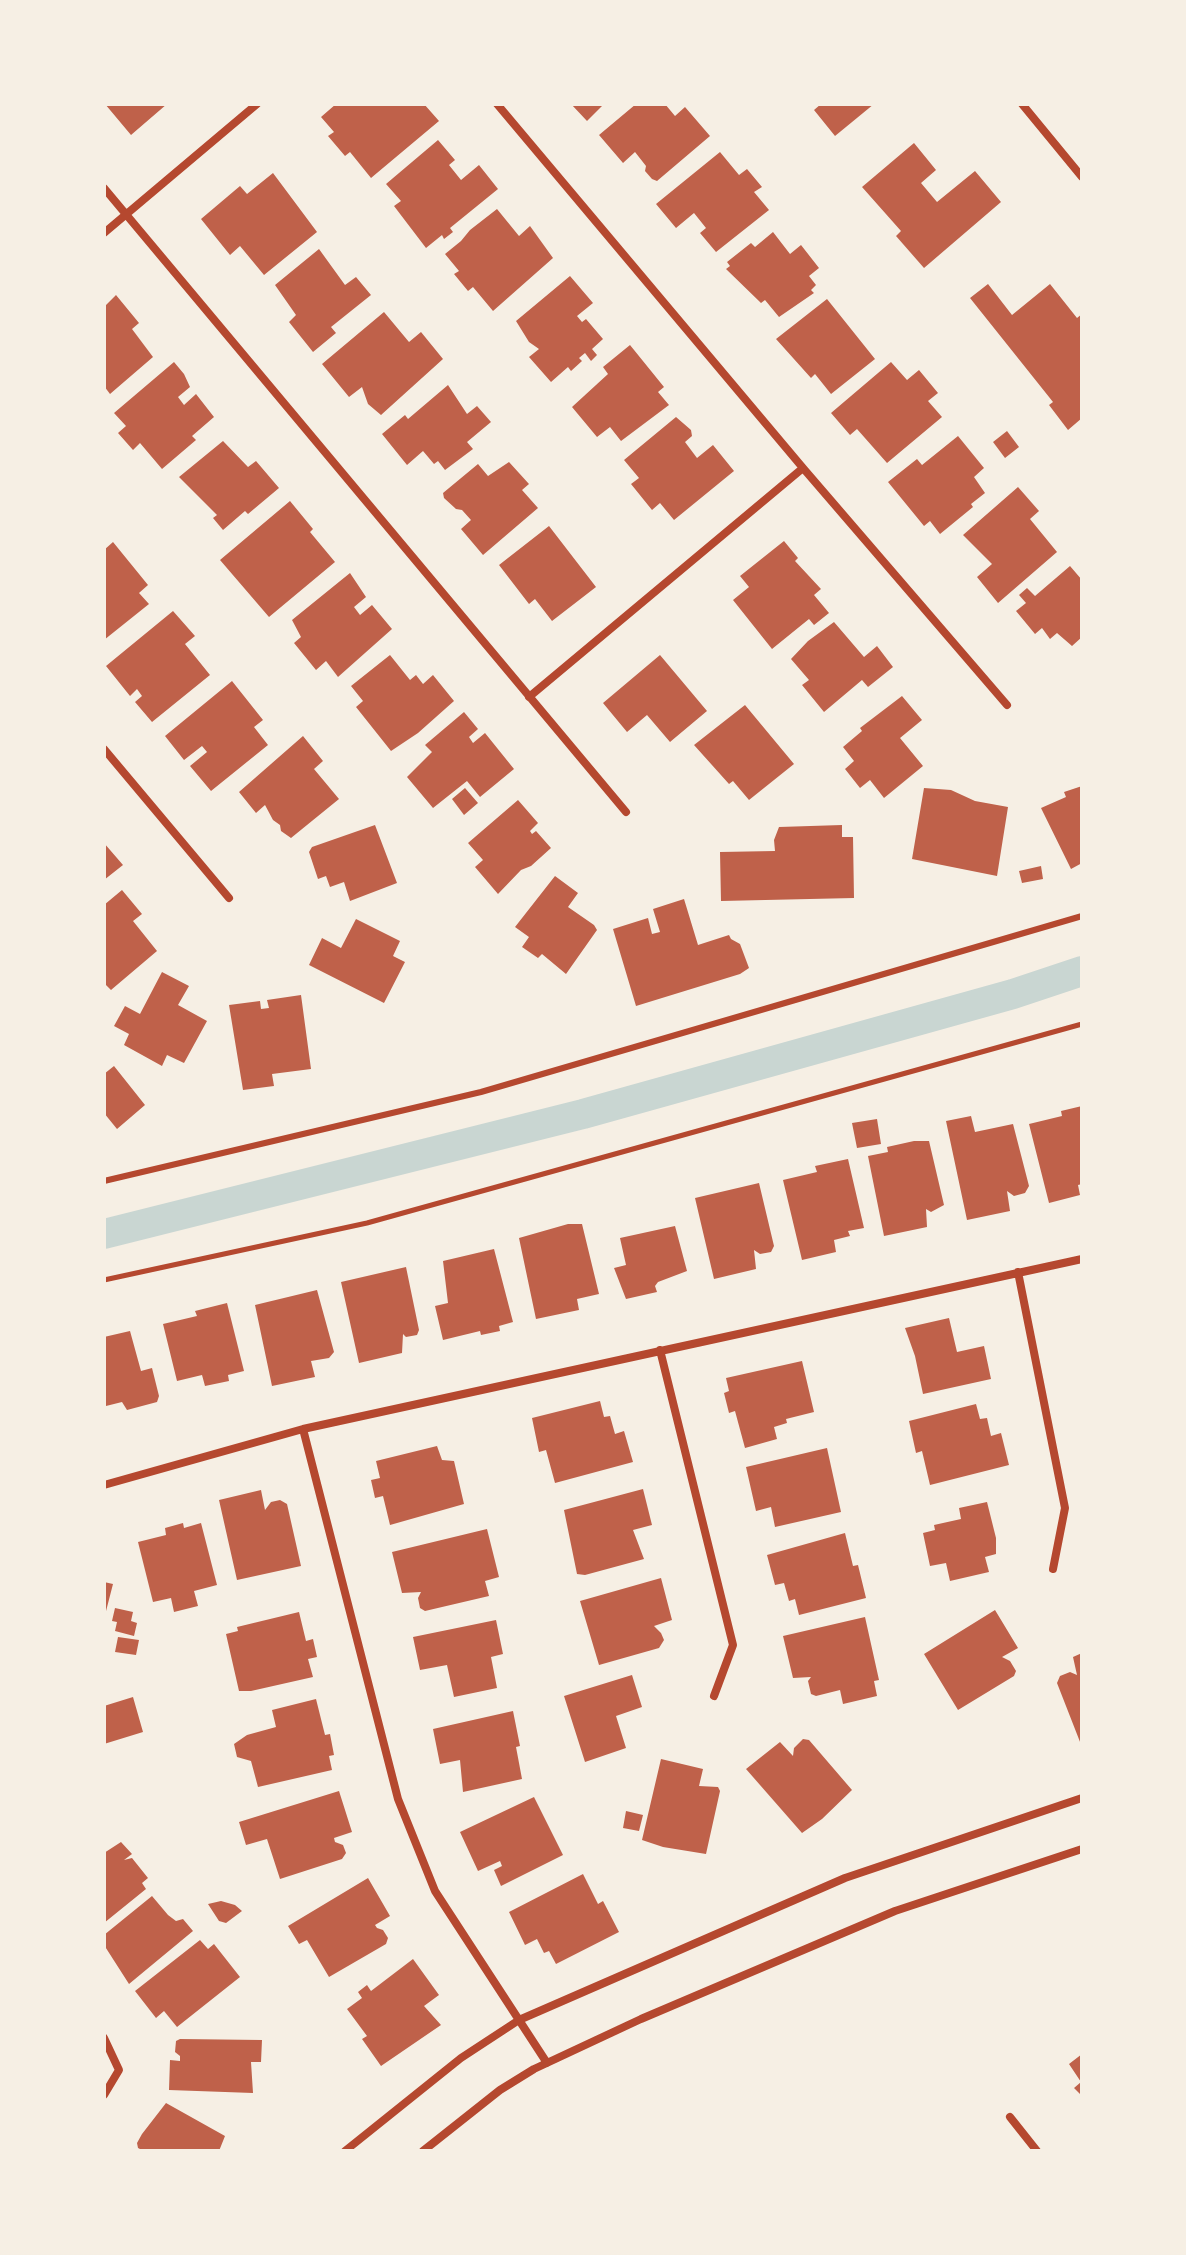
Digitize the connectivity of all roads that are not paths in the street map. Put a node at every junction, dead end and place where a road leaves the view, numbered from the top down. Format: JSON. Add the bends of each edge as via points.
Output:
{"nodes":[{"id":1,"x":257,"y":104,"type":"edge"},
{"id":2,"x":497,"y":104,"type":"edge"},
{"id":3,"x":1022,"y":104,"type":"edge"},
{"id":4,"x":1082,"y":177,"type":"edge"},
{"id":5,"x":104,"y":188,"type":"edge"},
{"id":6,"x":126,"y":214,"type":"junction"},
{"id":7,"x":104,"y":233,"type":"edge"},
{"id":8,"x":803,"y":468,"type":"junction"},
{"id":9,"x":529,"y":697,"type":"junction"},
{"id":10,"x":1007,"y":705,"type":"dead end"},
{"id":11,"x":104,"y":749,"type":"edge"},
{"id":12,"x":626,"y":812,"type":"dead end"},
{"id":13,"x":229,"y":898,"type":"dead end"},
{"id":14,"x":1082,"y":916,"type":"edge"},
{"id":15,"x":104,"y":1181,"type":"edge"},
{"id":16,"x":1082,"y":1259,"type":"edge"},
{"id":17,"x":1018,"y":1272,"type":"junction"},
{"id":18,"x":660,"y":1350,"type":"junction"},
{"id":19,"x":303,"y":1429,"type":"junction"},
{"id":20,"x":104,"y":1485,"type":"edge"},
{"id":21,"x":1053,"y":1569,"type":"dead end"},
{"id":22,"x":714,"y":1696,"type":"dead end"},
{"id":23,"x":1082,"y":1798,"type":"edge"},
{"id":24,"x":1082,"y":1849,"type":"edge"},
{"id":25,"x":519,"y":2020,"type":"junction"},
{"id":26,"x":104,"y":2038,"type":"edge"},
{"id":27,"x":547,"y":2063,"type":"junction"},
{"id":28,"x":104,"y":2095,"type":"edge"},
{"id":29,"x":1010,"y":2117,"type":"dead end"},
{"id":30,"x":345,"y":2151,"type":"edge"},
{"id":31,"x":423,"y":2151,"type":"edge"},
{"id":32,"x":1037,"y":2151,"type":"edge"}],
"edges":[{"from":1,"to":6,"type":"street"},
{"from":2,"to":8,"type":"street"},
{"from":3,"to":4,"type":"street"},
{"from":5,"to":6,"type":"street"},
{"from":6,"to":7,"type":"street"},
{"from":6,"to":9,"type":"street"},
{"from":8,"to":9,"type":"street"},
{"from":8,"to":10,"type":"street"},
{"from":9,"to":12,"type":"street"},
{"from":11,"to":13,"type":"street"},
{"from":14,"to":15,"type":"lane","via":[[481,1092]]},
{"from":16,"to":17,"type":"street"},
{"from":17,"to":18,"type":"street"},
{"from":17,"to":21,"type":"street","via":[[1065,1508]]},
{"from":18,"to":19,"type":"street"},
{"from":18,"to":22,"type":"street","via":[[733,1645]]},
{"from":19,"to":20,"type":"street"},
{"from":19,"to":25,"type":"street","via":[[398,1799],[435,1891]]},
{"from":23,"to":25,"type":"street","via":[[845,1878]]},
{"from":24,"to":27,"type":"street","via":[[861,1925]]},
{"from":25,"to":27,"type":"street"},
{"from":25,"to":30,"type":"street","via":[[461,2058]]},
{"from":26,"to":28,"type":"street","via":[[119,2070]]},
{"from":27,"to":31,"type":"street","via":[[500,2090]]},
{"from":29,"to":32,"type":"street"}]}
